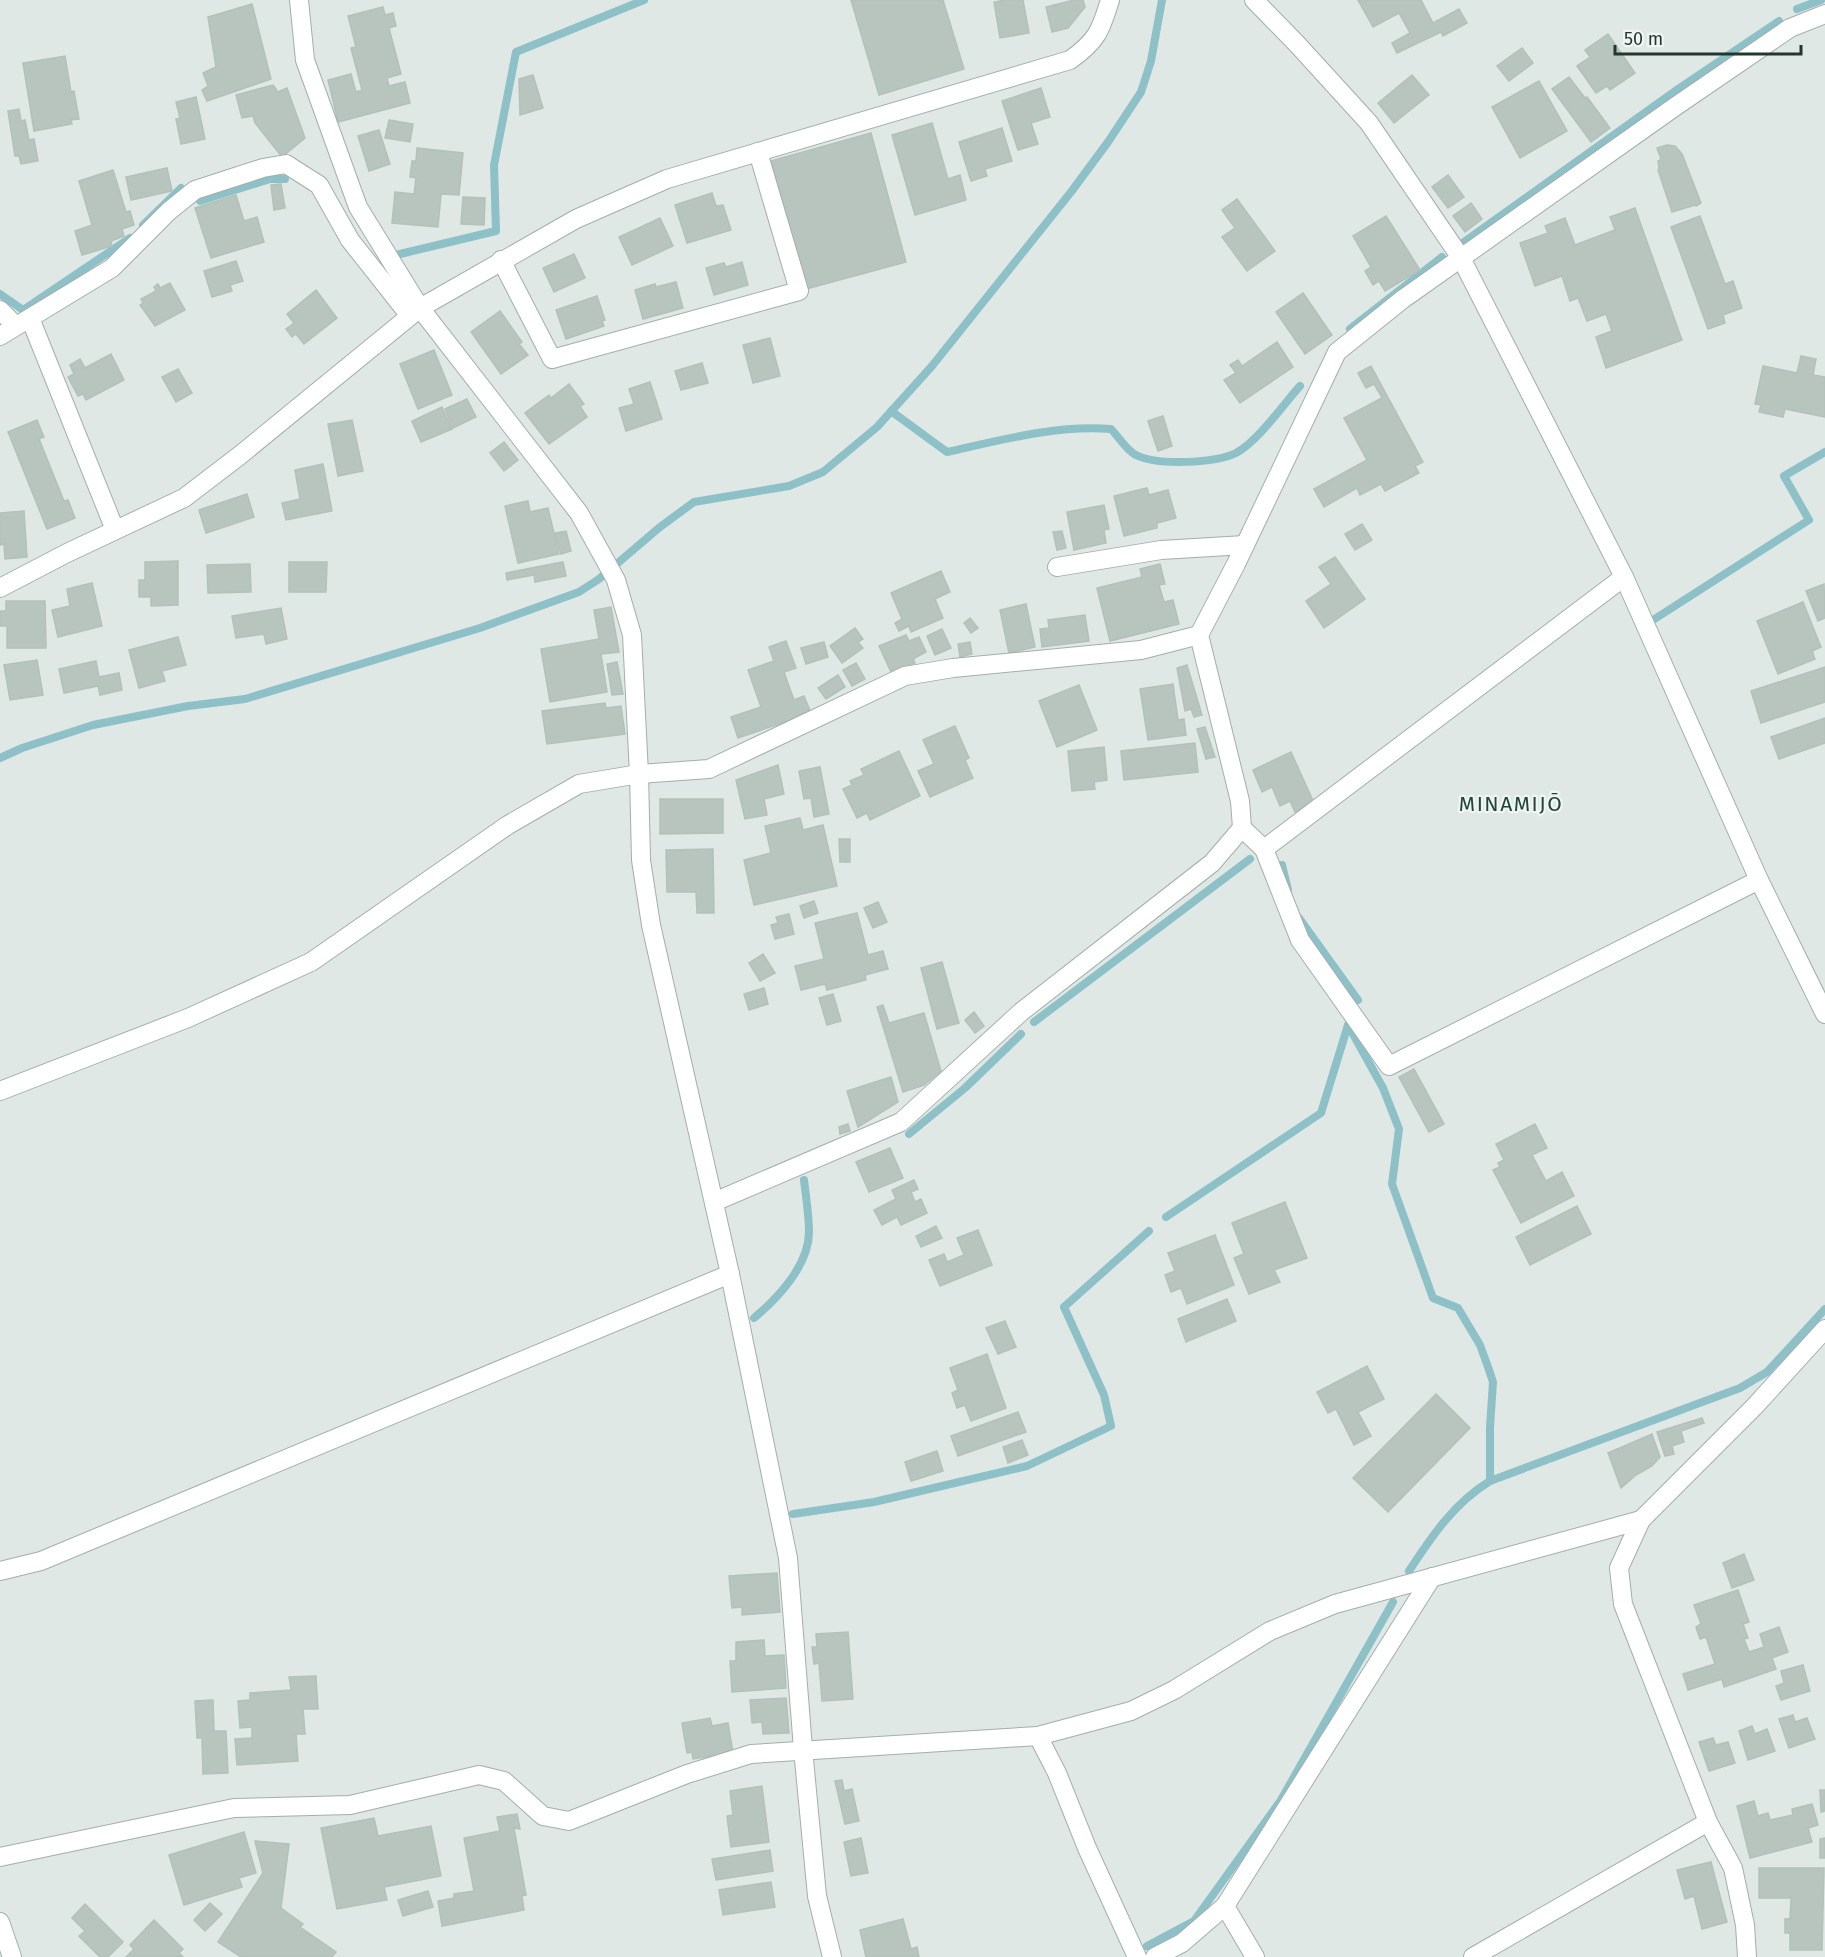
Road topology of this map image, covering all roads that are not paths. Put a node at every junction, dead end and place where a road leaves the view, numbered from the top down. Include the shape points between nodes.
1 (299, 0) edge
2 (1110, 0) edge
3 (1254, 0) edge
4 (1825, 14) edge
5 (758, 152) junction
6 (1461, 258) junction
7 (501, 260) junction
8 (0, 310) edge
9 (415, 312) junction
10 (23, 322) junction
11 (0, 336) edge
12 (115, 530) junction
13 (1245, 545) junction
14 (1057, 567) dead end
15 (1624, 577) junction
16 (0, 588) edge
17 (1199, 635) junction
18 (639, 774) junction
19 (1242, 828) junction
20 (1264, 849) junction
21 (1759, 880) junction
22 (1825, 1014) edge
23 (0, 1091) edge
24 (714, 1202) junction
25 (730, 1274) junction
26 (1825, 1329) edge
27 (1641, 1520) junction
28 (0, 1571) edge
29 (1432, 1577) junction
30 (1038, 1736) junction
31 (803, 1749) junction
32 (1708, 1822) junction
33 (0, 1857) edge
34 (1225, 1906) junction
35 (1, 1924) edge
36 (12, 1957) edge
37 (832, 1957) edge
38 (1137, 1957) edge
39 (1155, 1957) edge
40 (1255, 1957) edge
41 (1473, 1957) edge
42 (1747, 1957) edge

1 - 9 street via 305,60 358,207
2 - 5 street via 1101,28 1087,48 1070,60
3 - 6 street via 1369,123
4 - 6 street via 1790,28
5 - 7 street via 666,179 576,219
5 - 7 street via 799,291 552,359
6 - 13 street via 1337,352
6 - 15 street
7 - 9 street
8 - 10 street
9 - 10 street via 350,240 320,185 286,164 195,190 112,268
9 - 12 street via 184,498
9 - 18 street via 579,513 616,580 632,635
10 - 11 street
10 - 12 street
12 - 16 street
13 - 14 street via 1161,550
13 - 17 street
15 - 20 street
15 - 21 street
17 - 18 street via 1142,650 905,676 709,769
17 - 19 street via 1240,801
18 - 23 street via 579,784 508,825 311,962 188,1018
18 - 24 street via 641,860 651,925
19 - 20 street
19 - 24 street via 1212,863 1021,1012 901,1122
20 - 21 street via 1300,939 1389,1066
21 - 22 street
24 - 25 street
25 - 28 street via 41,1561
25 - 31 street via 788,1558
26 - 27 street via 1755,1406
27 - 29 street
27 - 32 street via 1619,1568 1623,1604
29 - 30 street via 1335,1604 1270,1631 1174,1690 1131,1711
29 - 34 street
30 - 31 street
30 - 38 street
31 - 33 street via 751,1754 687,1774 569,1821 543,1816 504,1780 479,1775 350,1805 234,1808
31 - 37 street via 817,1896
32 - 41 street
32 - 42 street via 1733,1868
34 - 39 street via 1182,1943
34 - 40 street
35 - 36 street

